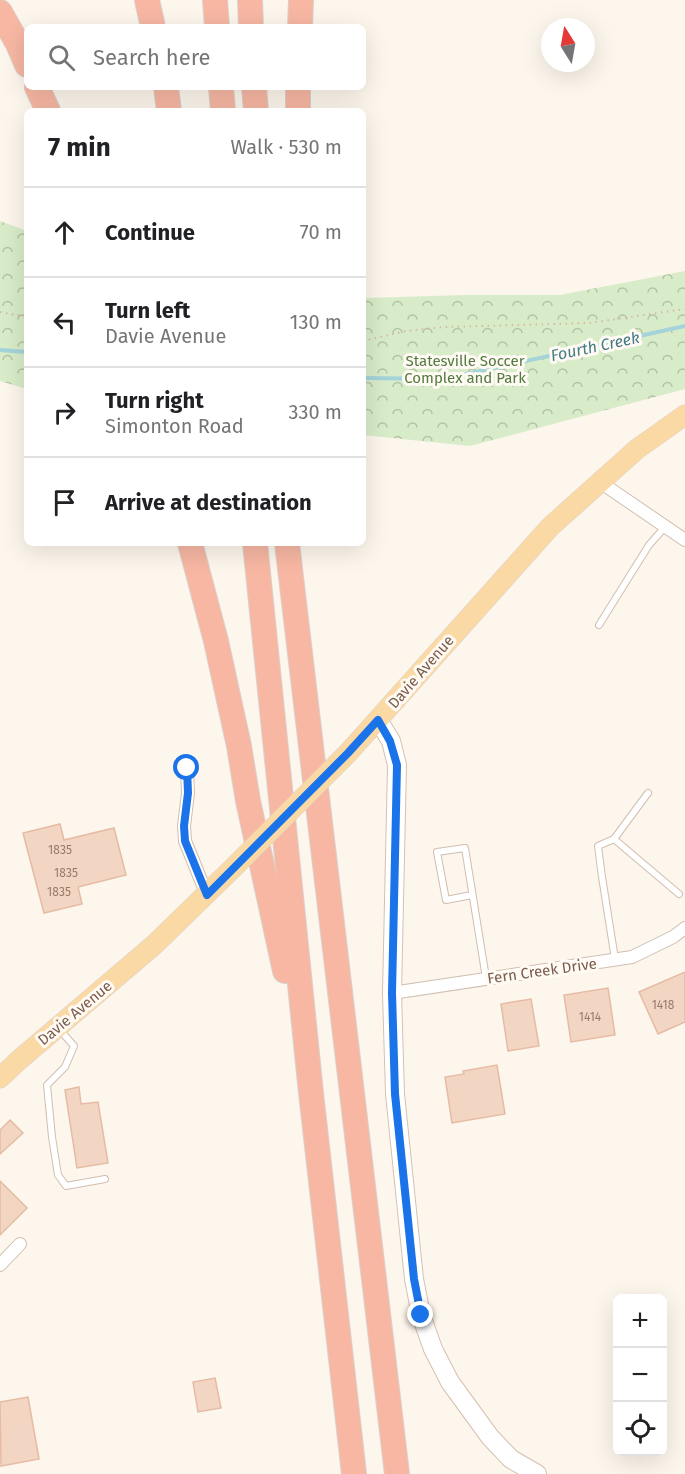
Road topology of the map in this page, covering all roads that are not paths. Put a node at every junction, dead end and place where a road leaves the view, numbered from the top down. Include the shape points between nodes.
1 (147, 0) edge
2 (215, 0) edge
3 (250, 0) edge
4 (296, 0) edge
5 (301, 0) edge
6 (0, 12) edge
7 (152, 24) edge
8 (217, 24) edge
9 (251, 24) edge
10 (298, 24) edge
11 (298, 24) edge
12 (24, 57) edge
13 (38, 90) edge
14 (166, 90) edge
15 (221, 90) edge
16 (254, 90) edge
17 (298, 90) edge
18 (47, 108) edge
19 (169, 108) edge
20 (223, 108) edge
21 (255, 108) edge
22 (298, 108) edge
23 (685, 415) edge
24 (600, 482) junction
25 (666, 527) junction
26 (685, 540) edge
27 (191, 546) edge
28 (239, 546) edge
29 (255, 546) edge
30 (287, 546) edge
31 (296, 546) edge
32 (599, 625) dead end
33 (298, 634) junction
34 (378, 720) junction
35 (187, 768) dead end
36 (279, 785) junction
37 (648, 793) dead end
38 (614, 839) junction
39 (679, 894) dead end
40 (207, 895) junction
41 (472, 895) junction
42 (685, 928) edge
43 (615, 960) junction
44 (486, 979) junction
45 (392, 993) junction
46 (57, 1028) junction
47 (0, 1078) edge
48 (311, 1093) junction
49 (105, 1179) dead end
50 (21, 1244) dead end
51 (0, 1266) edge
52 (354, 1474) edge
53 (397, 1474) edge
54 (537, 1474) edge

1 - 7 highway
2 - 8 highway
3 - 9 highway
4 - 10 highway
5 - 11 highway
6 - 12 highway
13 - 18 highway
14 - 19 highway
15 - 20 highway
16 - 21 highway
17 - 22 highway
23 - 24 main road, Davie Avenue via 637,449
24 - 25 street
24 - 34 main road, Davie Avenue via 550,527
25 - 26 street
25 - 32 lane via 649,545
27 - 48 highway via 216,641
28 - 36 highway
29 - 36 highway
30 - 33 highway
31 - 33 highway
33 - 53 highway
34 - 40 main road, Davie Avenue, bridge
34 - 45 street via 397,765
35 - 40 street via 185,841
36 - 48 highway
37 - 38 lane
38 - 39 lane
38 - 43 lane via 598,846
40 - 46 main road, Davie Avenue
41 - 41 lane via 465,848 437,852 446,900
41 - 44 lane
42 - 43 street, Fern Creek Drive via 632,957
43 - 44 street, Fern Creek Drive
44 - 45 street, Fern Creek Drive
45 - 54 street via 395,1094 421,1315 450,1382 490,1437 511,1459
46 - 47 main road, Davie Avenue
46 - 49 lane via 74,1046 65,1067 47,1085 58,1175 66,1186
48 - 52 highway
50 - 51 street

